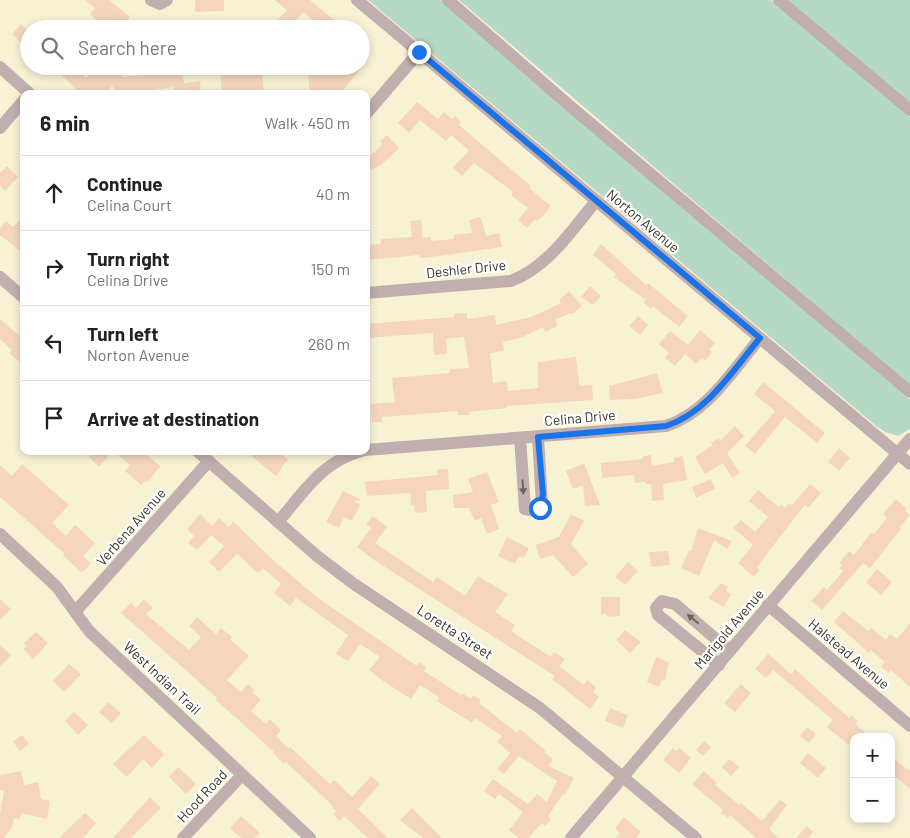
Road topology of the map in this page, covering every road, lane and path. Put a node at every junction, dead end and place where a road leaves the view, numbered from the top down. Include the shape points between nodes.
1 (151, 0) edge
2 (167, 0) edge
3 (357, 0) edge
4 (448, 0) edge
5 (779, 0) edge
6 (419, 52) junction
7 (0, 67) edge
8 (26, 90) edge
9 (20, 105) edge
10 (370, 109) edge
11 (910, 110) edge
12 (0, 128) edge
13 (596, 201) junction
14 (0, 277) edge
15 (370, 293) edge
16 (20, 294) edge
17 (760, 338) junction
18 (910, 392) edge
19 (538, 437) junction
20 (520, 438) junction
21 (910, 438) edge
22 (370, 450) edge
23 (897, 452) junction
24 (202, 455) edge
25 (348, 455) edge
26 (209, 461) junction
27 (910, 464) edge
28 (278, 522) junction
29 (0, 534) edge
30 (768, 605) junction
31 (75, 612) junction
32 (730, 651) junction
33 (719, 665) junction
34 (910, 726) edge
35 (242, 775) junction
36 (623, 776) junction
37 (183, 838) edge
38 (310, 838) edge
39 (571, 838) edge
40 (696, 838) edge

1 - 2 street via 160,4
3 - 6 street, Norton Avenue
4 - 18 street
5 - 11 street
6 - 10 street
6 - 13 street, Norton Avenue
7 - 8 street
9 - 12 street
13 - 15 street, Deshler Drive via 546,261 511,281
13 - 17 street, Norton Avenue
14 - 16 street
17 - 19 street, Celina Drive via 705,402 684,419 666,426
17 - 23 street, Norton Avenue
19 - 20 street, Celina Drive
20 -> 19 street via 525,509 535,511 542,504 543,494
20 - 22 street, Celina Drive
21 - 23 street, Marigold Avenue
23 - 27 street, Norton Avenue
23 - 30 street, Marigold Avenue
24 - 26 street, Loretta Street
25 - 28 street via 328,467
26 - 28 street, Loretta Street
26 - 31 street, Verbena Avenue
28 - 36 street, Loretta Street via 354,584 540,708
29 - 31 street, West Indian Trail via 57,587
30 - 32 street, Marigold Avenue
30 - 34 street, Halstead Avenue
31 - 35 street, West Indian Trail via 89,630
32 - 33 street, Marigold Avenue
32 -> 33 street via 675,604 662,600 656,608 658,615
33 - 36 street, Marigold Avenue
35 - 37 street, Hood Road
35 - 38 street, West Indian Trail
36 - 39 street, Marigold Avenue
36 - 40 street, Loretta Street

